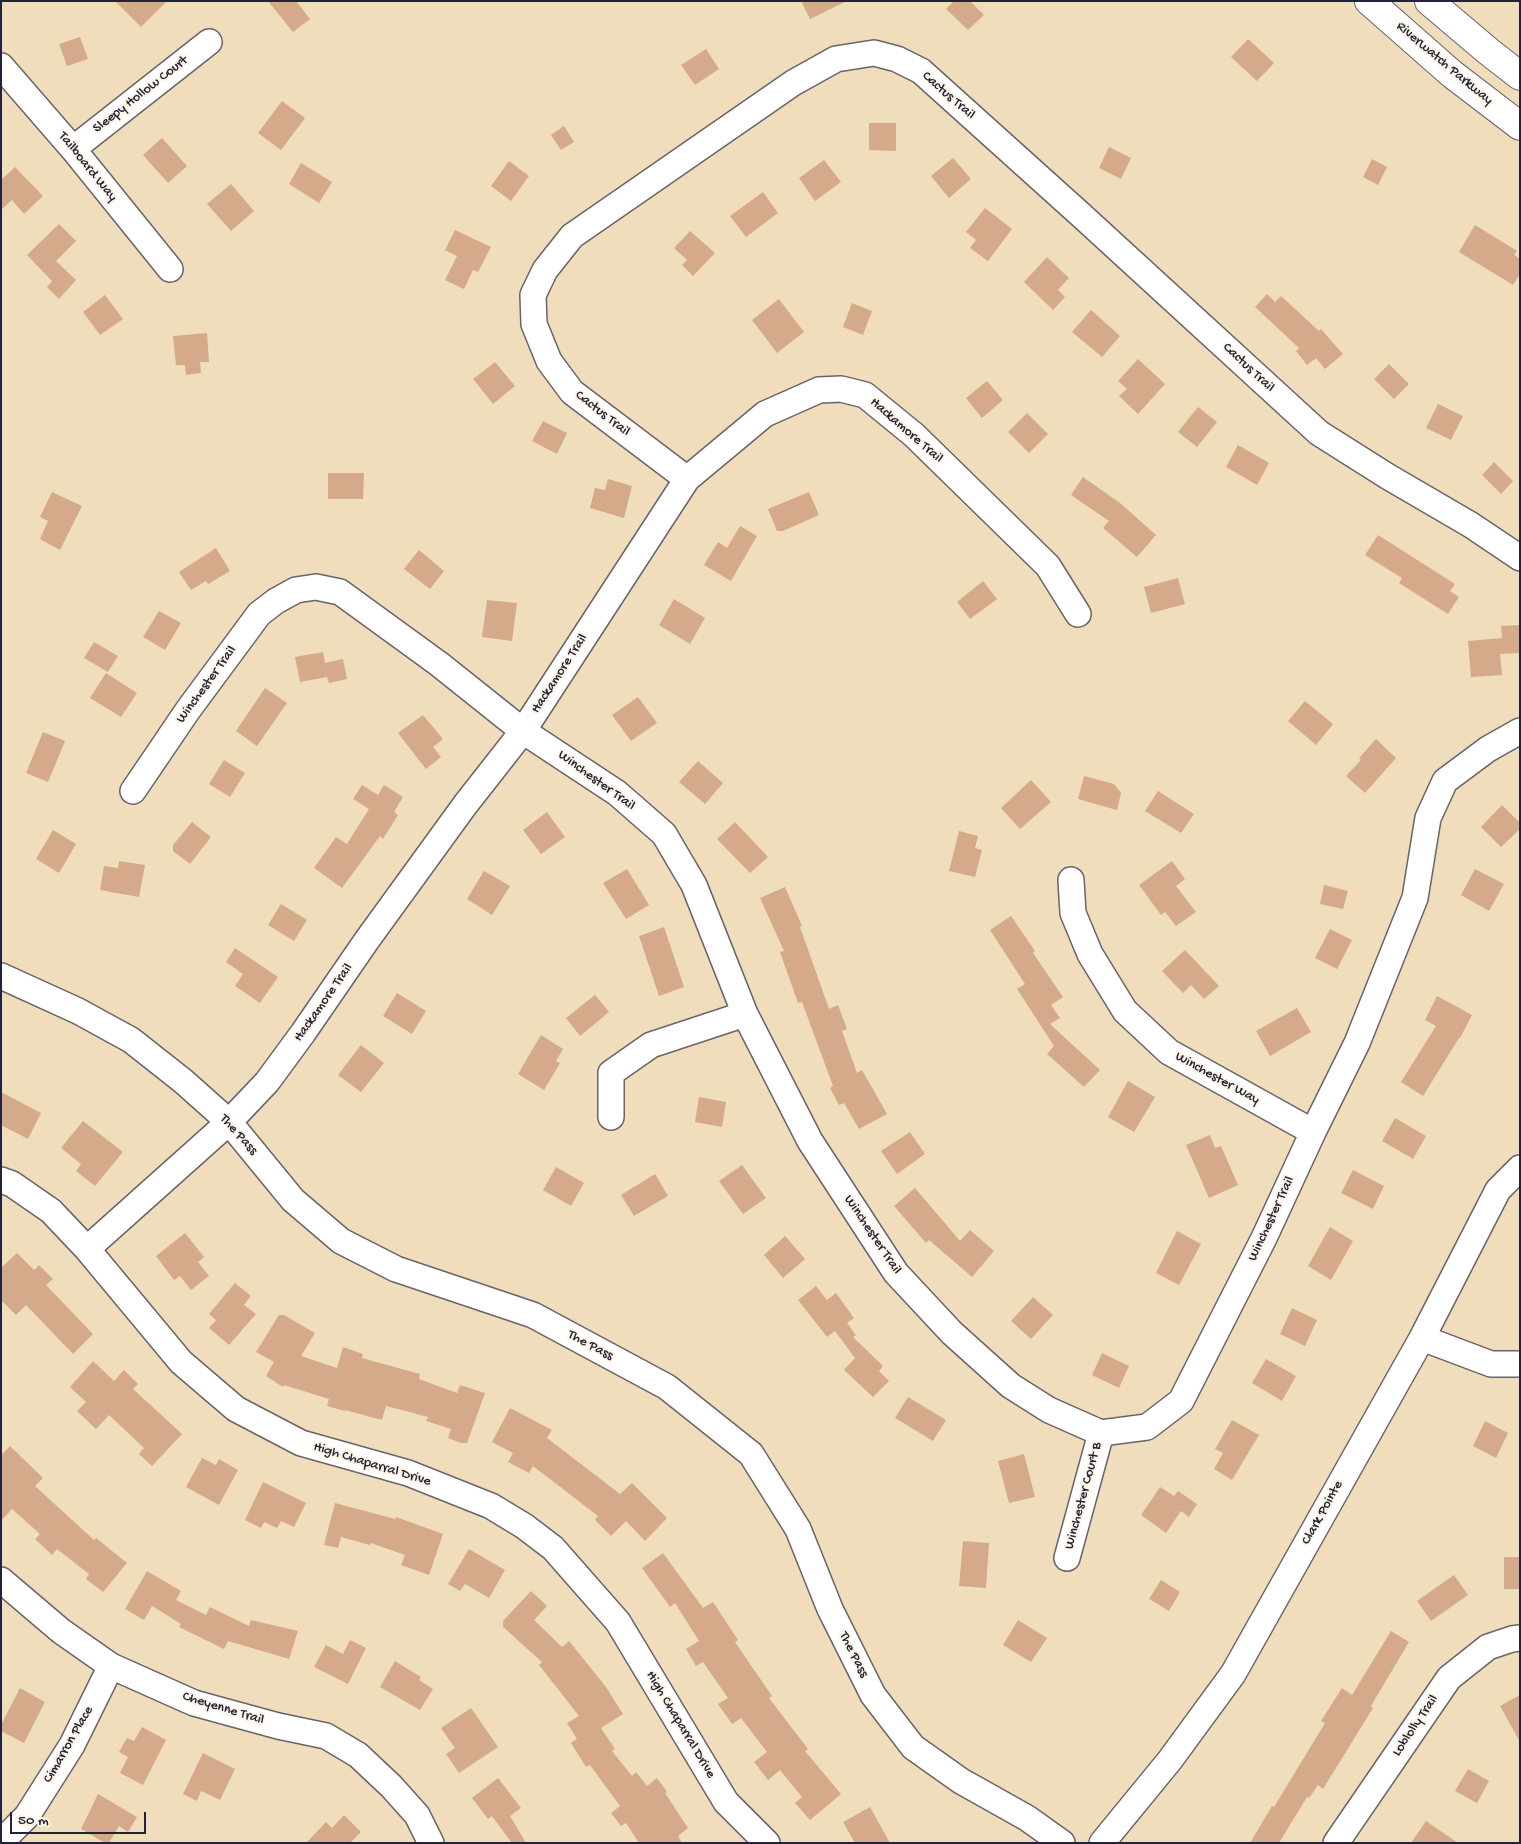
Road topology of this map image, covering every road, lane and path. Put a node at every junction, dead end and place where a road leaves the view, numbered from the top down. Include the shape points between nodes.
1 (1369, 1) edge
2 (1429, 1) edge
3 (209, 42) dead end
4 (1, 66) edge
5 (1520, 76) edge
6 (1520, 126) edge
7 (73, 149) junction
8 (170, 269) dead end
9 (687, 480) junction
10 (1520, 558) edge
11 (1078, 614) dead end
12 (523, 731) junction
13 (1520, 731) edge
14 (133, 790) dead end
15 (1071, 880) dead end
16 (1, 976) edge
17 (745, 1014) junction
18 (611, 1117) dead end
19 (229, 1122) junction
20 (1313, 1132) junction
21 (1520, 1168) edge
22 (1, 1180) edge
23 (87, 1249) junction
24 (1422, 1338) junction
25 (1520, 1364) edge
26 (1101, 1433) junction
27 (1067, 1558) dead end
28 (1, 1580) edge
29 (1520, 1638) edge
30 (111, 1666) junction
31 (1, 1842) edge
32 (431, 1843) edge
33 (768, 1843) edge
34 (1062, 1843) edge
35 (1102, 1843) edge
36 (1336, 1843) edge

1 - 6 main road, Riverwatch Parkway via 1452,74
2 - 5 main road
3 - 7 street, Sleepy Hollow Court
4 - 7 street, Tailboard Way
7 - 8 street, Tailboard Way
9 - 10 street, Cactus Trail via 572,392 549,361 534,324 533,295 545,270 572,236 793,82 836,59 874,53 897,59 921,71 1319,433
9 - 11 street, Hackamore Trail via 765,414 819,390 841,389 865,396 914,435 1048,566
9 - 12 street, Hackamore Trail
12 - 14 street, Winchester Trail via 340,592 316,588 296,590 259,614
12 - 17 street, Winchester Trail via 617,793 664,834 694,884
12 - 19 street, Hackamore Trail via 459,812 267,1082
13 - 20 street, Winchester Trail via 1488,749 1445,781 1428,818 1416,898 1357,1043
15 - 20 street, Winchester Way via 1073,913 1090,954 1125,1011 1169,1052
16 - 19 street, The Pass via 78,1011 131,1040
17 - 18 street via 651,1046 611,1073
17 - 26 street, Winchester Trail via 810,1142 896,1273 952,1333 1011,1386 1049,1410
19 - 23 street, Hackamore Trail
19 - 34 street, The Pass via 293,1200 342,1241 396,1269 533,1315 667,1387 751,1454 798,1529 830,1609 873,1695 913,1747 961,1781 1027,1818
20 - 26 street, Winchester Trail via 1264,1238 1181,1401 1147,1427
21 - 24 street, Clark Pointe via 1498,1190
22 - 23 street, High Chaparral Drive via 51,1211
23 - 33 street, High Chaparral Drive via 181,1362 236,1410 301,1443 408,1473 491,1506 553,1548 618,1622 726,1802
24 - 25 street via 1491,1364
24 - 35 street, Clark Pointe via 1233,1674 1170,1760
26 - 27 street, Winchester Court B
28 - 30 street, Cheyenne Trail via 61,1631
29 - 36 street, Loblolly Trail via 1488,1648 1449,1678
30 - 31 street, Cimarron Place via 72,1745 26,1816
30 - 32 street, Cheyenne Trail via 194,1703 326,1736 358,1755 391,1786 417,1815

